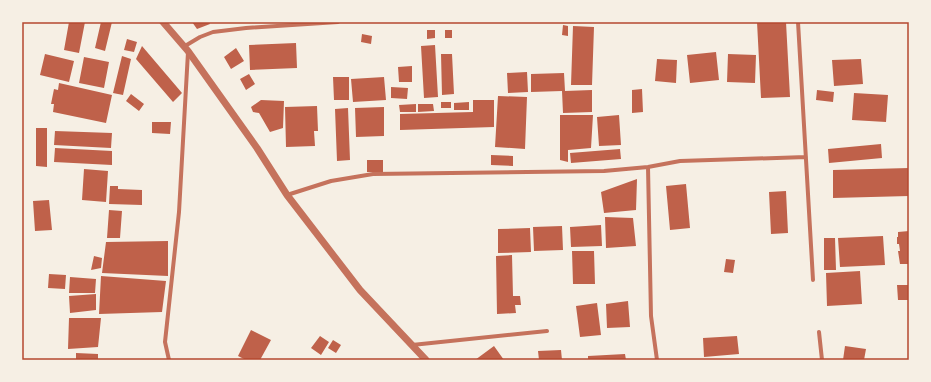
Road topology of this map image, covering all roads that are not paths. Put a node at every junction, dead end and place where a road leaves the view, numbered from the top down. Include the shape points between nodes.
1 (163, 22) edge
2 (338, 22) edge
3 (798, 22) edge
4 (186, 49) junction
5 (806, 157) junction
6 (648, 167) junction
7 (287, 195) junction
8 (813, 280) dead end
9 (547, 331) dead end
10 (819, 332) dead end
11 (411, 345) junction
12 (170, 360) edge
13 (426, 360) edge
14 (658, 360) edge
15 (822, 360) edge

1 - 4 street
2 - 4 street via 214,32 200,37
3 - 5 street
4 - 7 street via 257,148
4 - 12 street via 179,212 164,342
5 - 6 street via 680,161
5 - 8 street
6 - 7 street via 604,171 373,174 331,181
6 - 14 street via 651,316
7 - 11 street via 360,290
9 - 11 street
10 - 15 street
11 - 13 street

